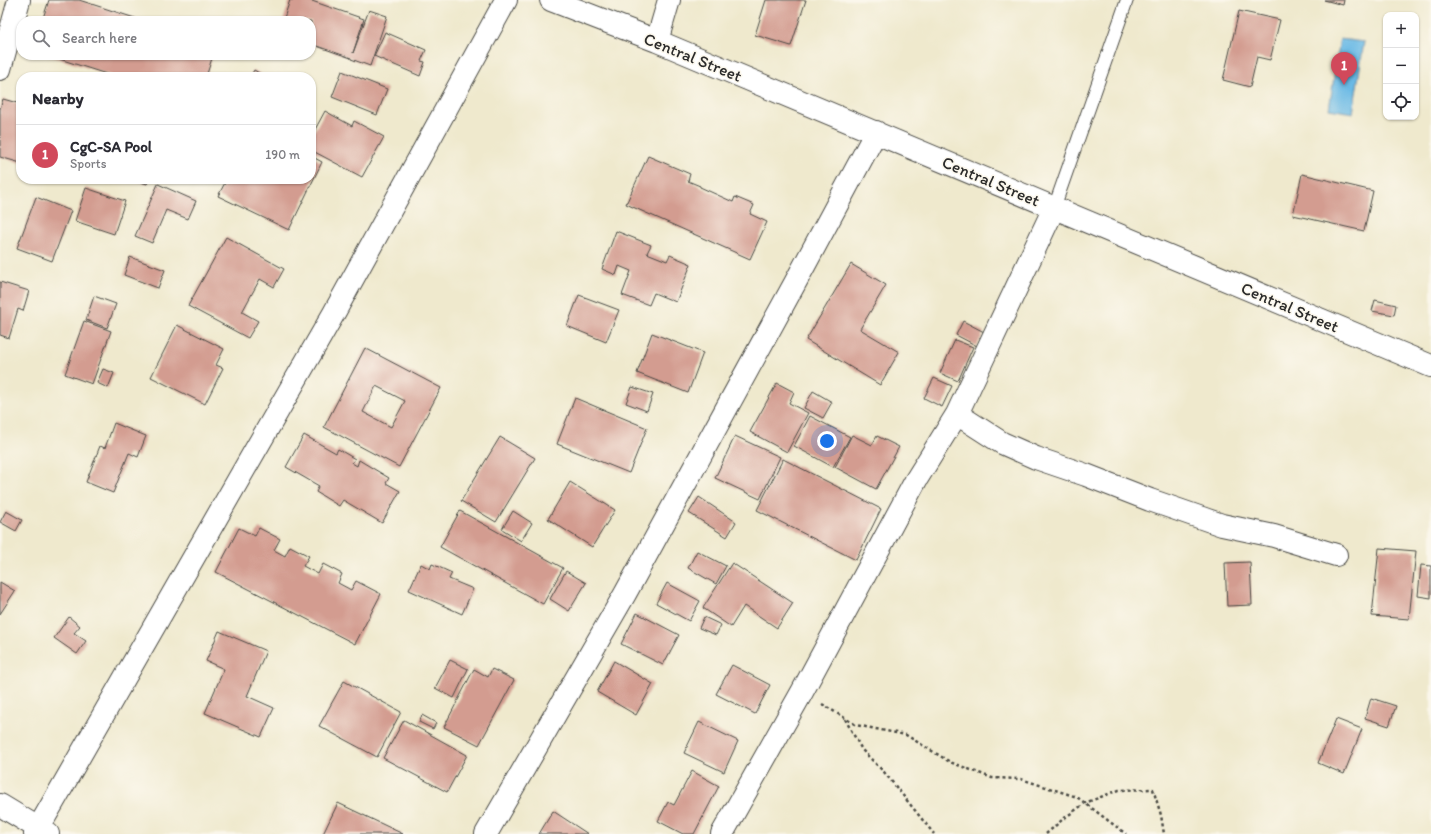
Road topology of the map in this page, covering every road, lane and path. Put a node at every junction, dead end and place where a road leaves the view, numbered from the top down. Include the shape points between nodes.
1 (19, 0) edge
2 (506, 0) edge
3 (551, 0) edge
4 (669, 0) edge
5 (1127, 0) edge
6 (657, 42) junction
7 (0, 69) edge
8 (876, 132) junction
9 (1054, 208) junction
10 (1431, 366) edge
11 (957, 414) junction
12 (1336, 555) dead end
13 (802, 692) junction
14 (845, 718) junction
15 (1085, 803) junction
16 (0, 805) edge
17 (40, 832) edge
18 (486, 834) edge
19 (722, 834) edge
20 (934, 834) edge
21 (1046, 834) edge
22 (1126, 834) edge
23 (1164, 834) edge

1 - 7 street
2 - 17 street via 334,313
3 - 6 street, Central Street
4 - 6 street
5 - 9 lane
6 - 8 street, Central Street
8 - 9 street, Central Street
8 - 18 street via 625,594
9 - 10 street, Central Street
9 - 11 street
11 - 12 street via 1002,443 1036,458 1222,525 1274,536
11 - 13 street via 916,480
13 - 14 path
13 - 19 street
14 - 15 path via 856,725 906,735 950,762 992,778 1021,779 1078,797
14 - 20 path via 862,750 884,772
15 - 21 path
15 - 22 path
15 - 23 path via 1120,790 1153,789
16 - 17 street

